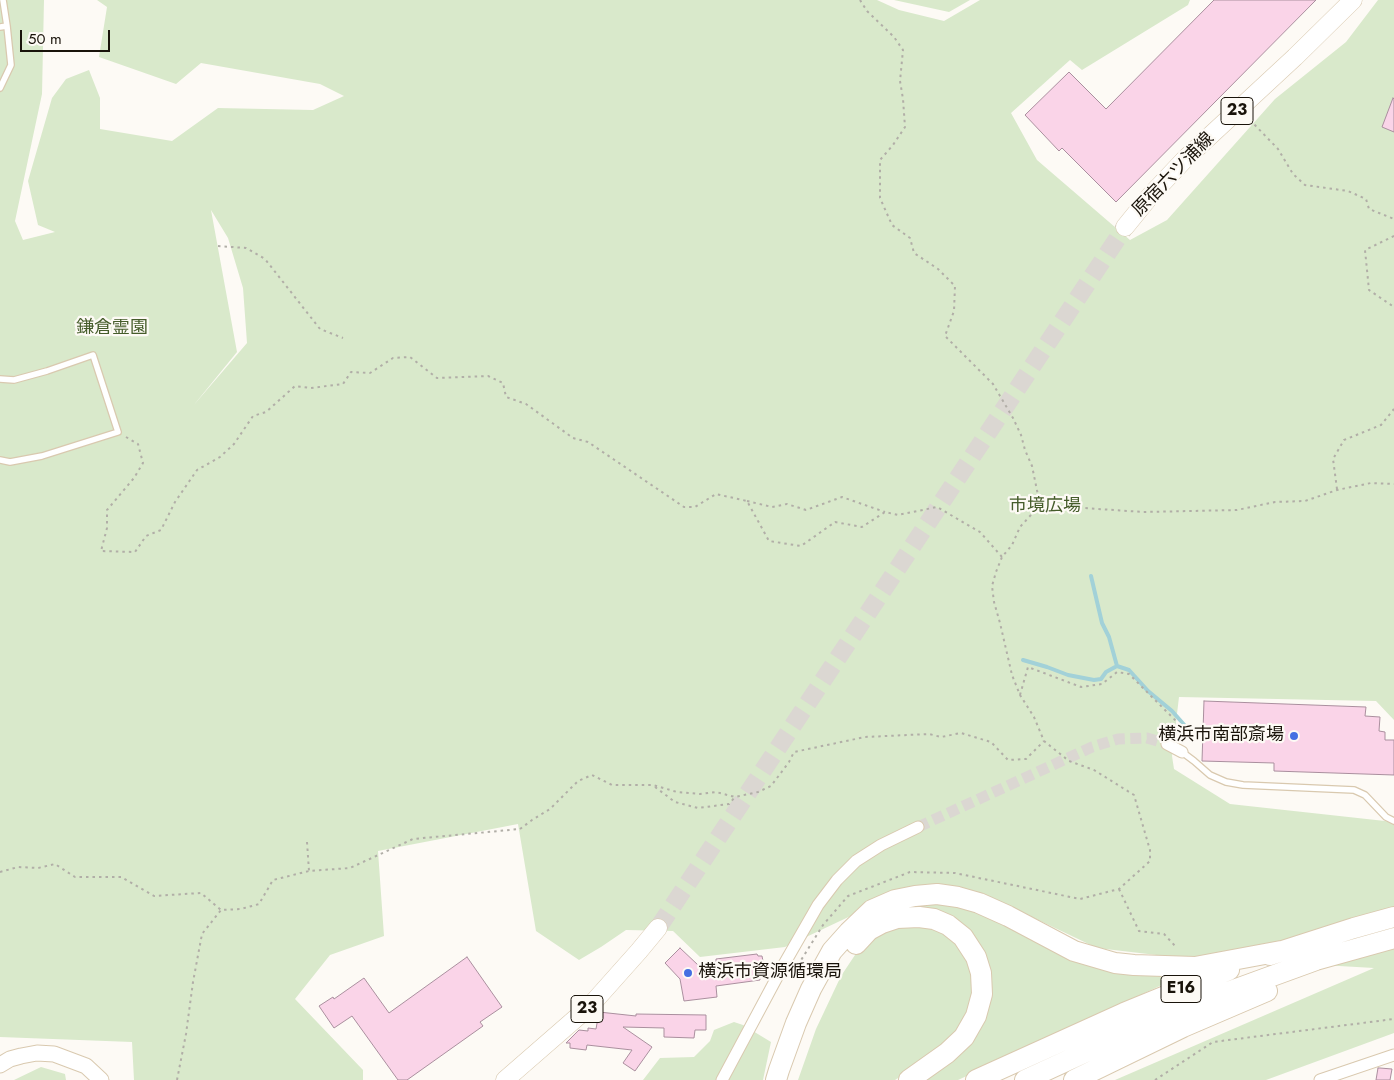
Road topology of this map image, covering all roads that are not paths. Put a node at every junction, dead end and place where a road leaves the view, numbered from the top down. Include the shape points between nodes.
1 (3, 0) edge
2 (1353, 0) edge
3 (3, 27) edge
4 (0, 88) edge
5 (1125, 227) tunnel mouth
6 (0, 378) edge
7 (0, 460) edge
8 (1175, 748) tunnel mouth
9 (1394, 821) edge
10 (918, 827) tunnel mouth
11 (1394, 917) edge
12 (658, 928) tunnel mouth
13 (1394, 938) edge
14 (1394, 948) edge
15 (1281, 951) junction
16 (1394, 1055) edge
17 (0, 1065) edge
18 (510, 1078) edge
19 (1333, 1078) edge
20 (101, 1080) edge
21 (722, 1080) edge
22 (776, 1080) edge
23 (789, 1080) edge
24 (909, 1080) edge
25 (976, 1080) edge
26 (1025, 1080) edge
27 (1074, 1080) edge
28 (1320, 1080) edge

1 - 3 lane
2 - 5 main road, 原宿六ツ浦線 / 23 via 1185,159
3 - 4 lane via 11,65
6 - 7 lane via 14,380 93,355 118,432 42,456 10,462
8 - 9 lane via 1210,775 1226,782 1354,790 1365,795
10 - 21 street via 856,861 837,880 818,905
11 - 15 highway, E16
12 - 18 main road, 23 via 590,1006
13 - 26 highway, E16 via 1316,960 1220,995 1151,1022
14 - 27 highway via 1292,980 1183,1027
15 - 22 highway via 1195,967 1115,963 1074,951 980,903 937,894 895,900 872,910 832,952 796,1023
15 - 25 highway, E16 via 1197,982
16 - 19 street
17 - 20 main road via 21,1056 54,1054 86,1066
19 - 28 street
23 - 24 highway via 805,1032 824,991 856,943 882,923 897,918 919,917 934,919 963,937 976,957 982,994 976,1016 964,1037

